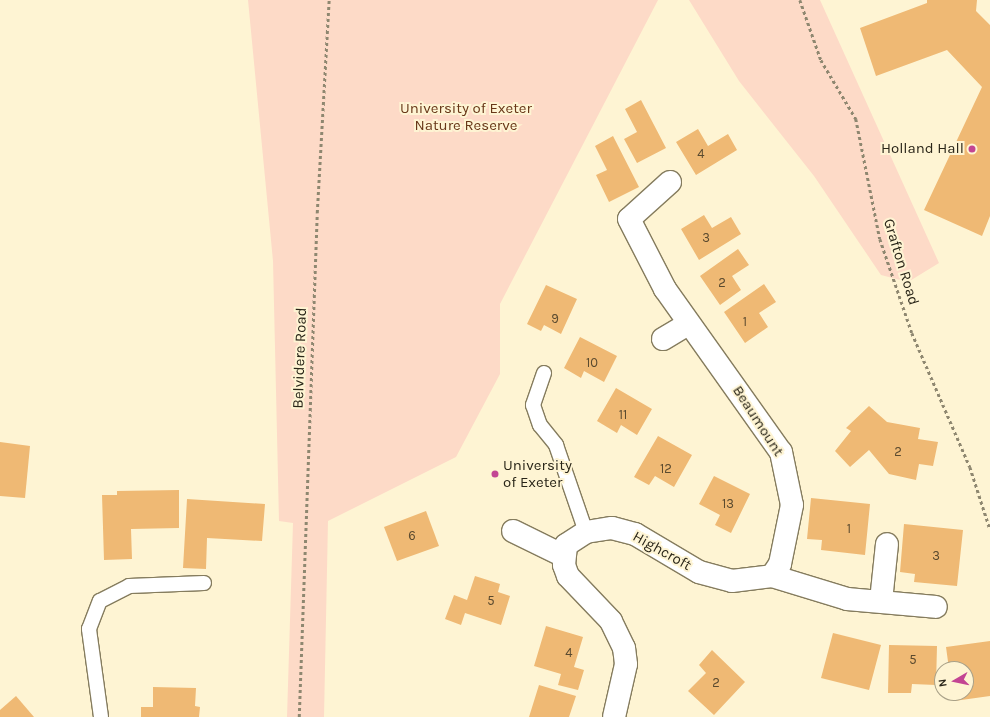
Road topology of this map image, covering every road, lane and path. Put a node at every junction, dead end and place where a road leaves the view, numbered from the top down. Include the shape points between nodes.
1 (329, 0) edge
2 (800, 0) edge
3 (670, 182) dead end
4 (688, 324) junction
5 (663, 339) dead end
6 (544, 373) dead end
7 (990, 529) edge
8 (513, 531) dead end
9 (586, 532) junction
10 (887, 544) dead end
11 (564, 556) junction
12 (772, 576) junction
13 (204, 583) dead end
14 (881, 601) junction
15 (936, 607) dead end
16 (100, 717) edge
17 (300, 717) edge
18 (614, 717) edge

1 - 17 path, Belvidere Road via 316,213
2 - 7 path, Grafton Road via 821,60 856,119 880,238 912,333 970,466
3 - 4 street, Beaumount via 629,218 665,289
4 - 5 street
4 - 12 street, Beaumount via 781,452 792,505 782,557
6 - 9 lane via 533,405 540,425 556,445
8 - 11 street
9 - 11 street, Highcroft via 566,545
9 - 12 street, Highcroft via 612,528 635,534 699,572 732,581
10 - 14 street
11 - 18 street via 568,576 611,621 624,648 626,664
12 - 14 street via 847,599
13 - 16 lane via 129,586 100,601 89,629
14 - 15 street

